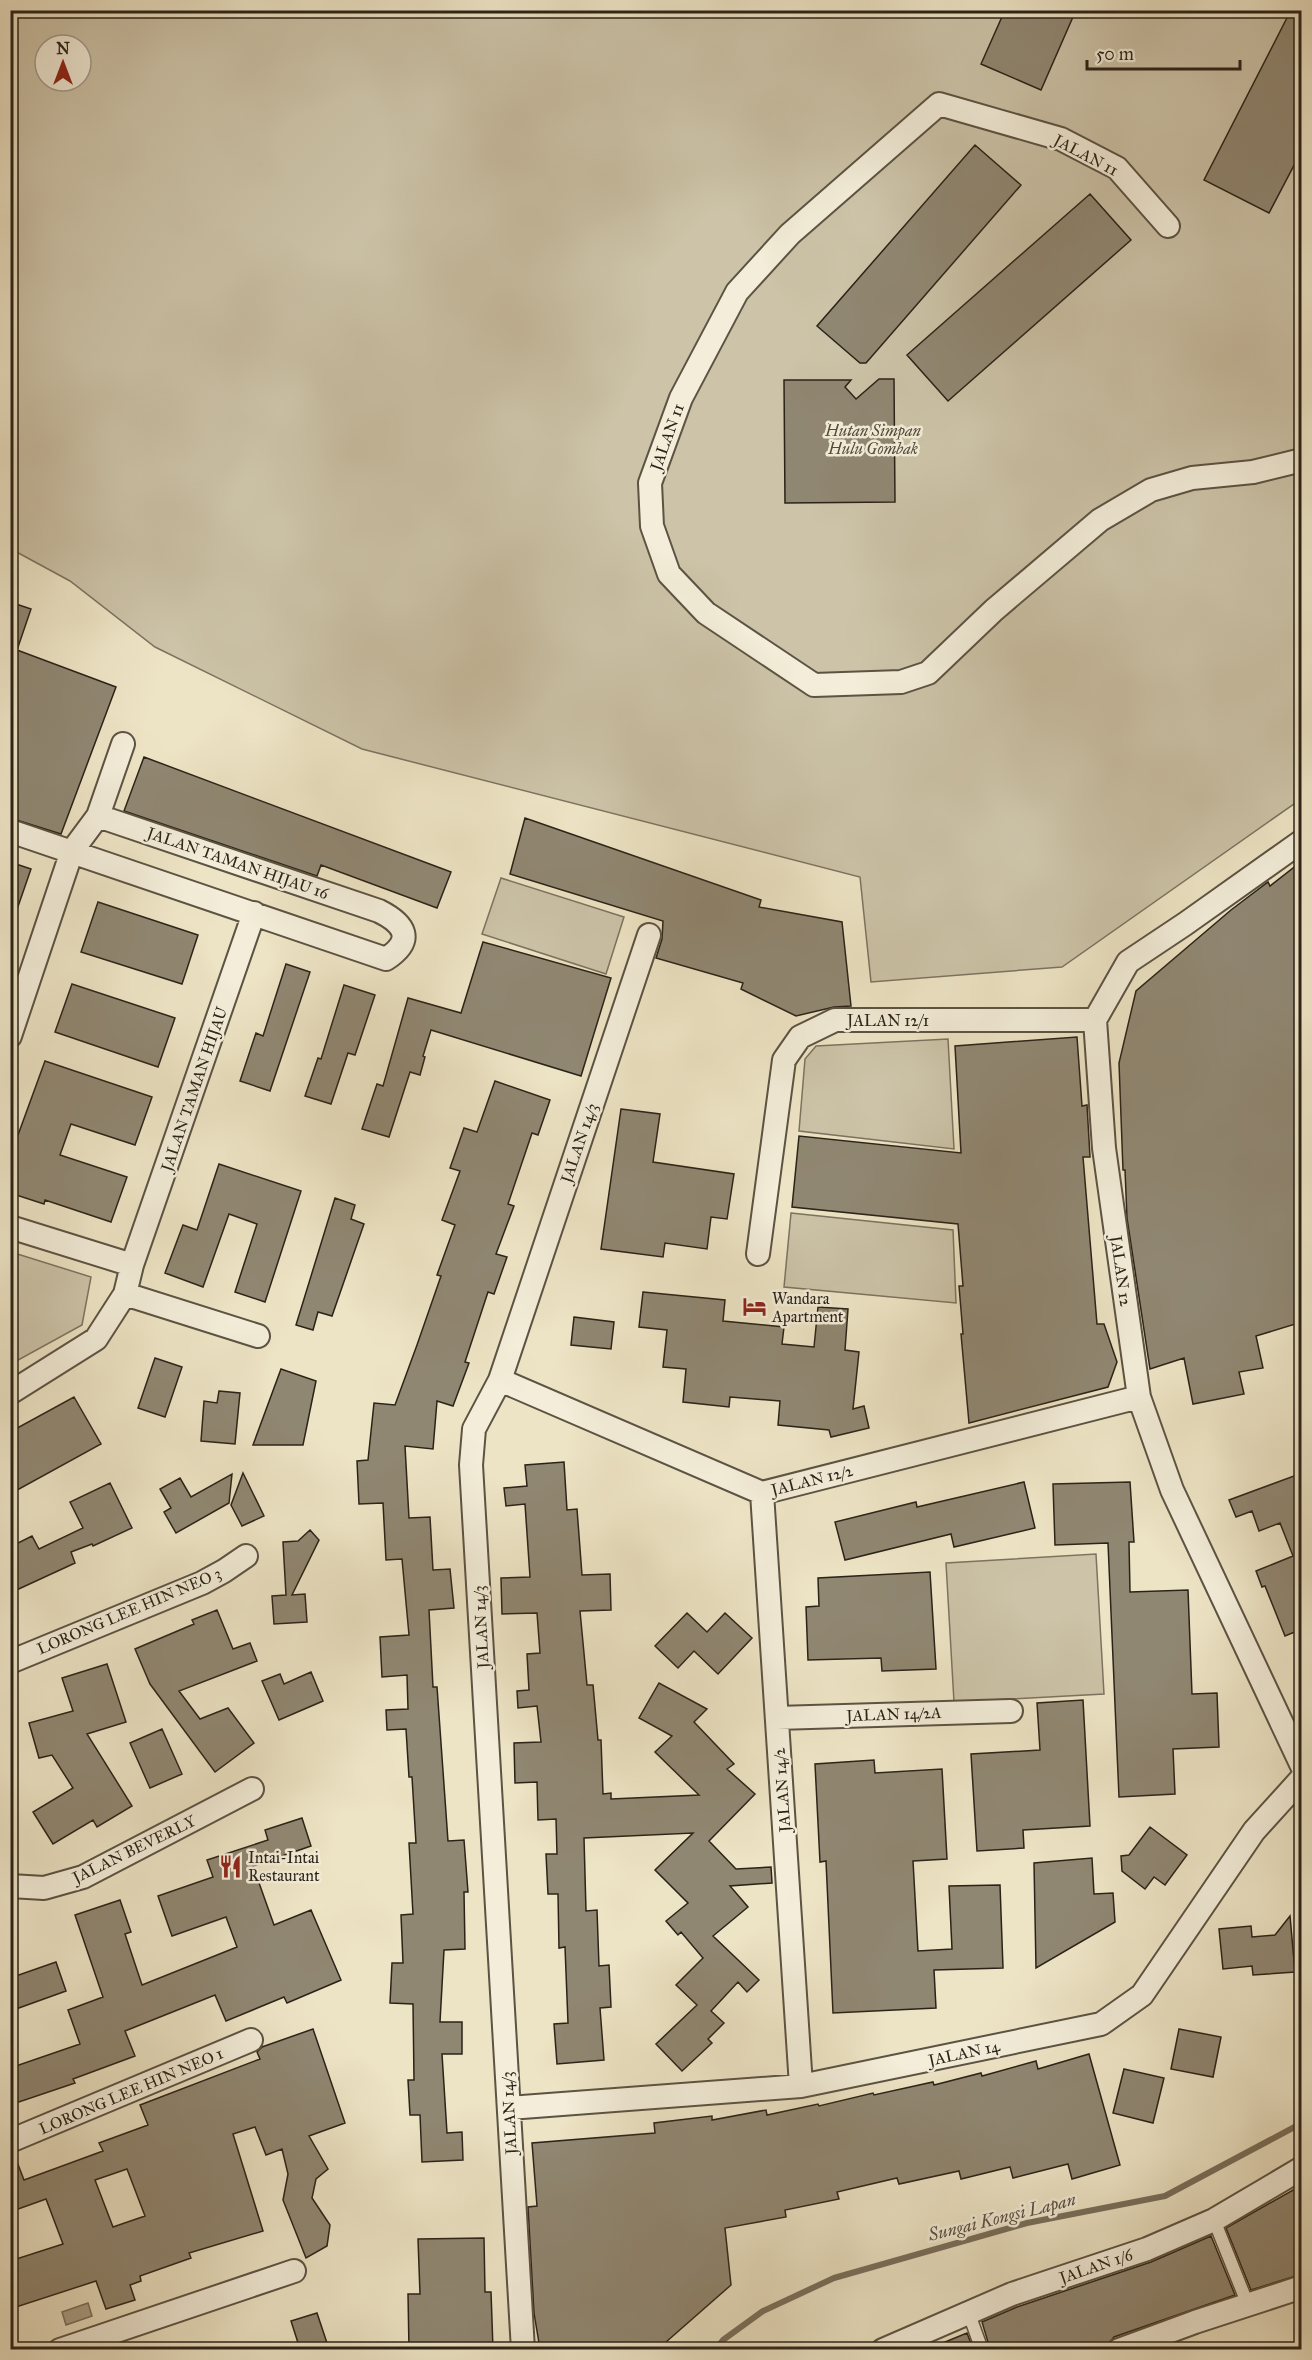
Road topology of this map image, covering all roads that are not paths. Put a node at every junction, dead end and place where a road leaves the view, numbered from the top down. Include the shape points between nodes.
1 (1168, 226) dead end
2 (1302, 460) edge
3 (123, 744) dead end
4 (98, 816) junction
5 (10, 831) edge
6 (1302, 841) edge
7 (72, 851) junction
8 (254, 913) junction
9 (649, 935) dead end
10 (1095, 1020) junction
11 (10, 1036) edge
12 (10, 1227) edge
13 (758, 1254) dead end
14 (132, 1265) junction
15 (126, 1294) junction
16 (258, 1336) dead end
17 (500, 1380) junction
18 (10, 1393) edge
19 (1139, 1397) junction
20 (762, 1493) junction
21 (246, 1556) dead end
22 (10, 1662) edge
23 (1011, 1711) dead end
24 (777, 1718) junction
25 (1302, 1766) edge
26 (1302, 1778) edge
27 (252, 1789) dead end
28 (10, 1886) edge
29 (251, 2040) dead end
30 (801, 2086) junction
31 (509, 2108) junction
32 (10, 2141) edge
33 (1302, 2168) edge
34 (1214, 2220) junction
35 (294, 2271) dead end
36 (1302, 2287) edge
37 (1248, 2305) junction
38 (969, 2314) junction
39 (60, 2349) edge
40 (523, 2349) edge
41 (883, 2349) edge
42 (982, 2349) edge
43 (1119, 2349) edge

1 - 2 street, JALAN 11 via 1118,168 1061,139 939,104 790,234 737,292 681,398 650,483 652,526 669,574 706,613 814,685 901,682 928,673 994,610 1100,520 1151,490 1192,478 1253,472
3 - 4 street
4 - 7 street
4 - 8 street, JALAN TAMAN HIJAU 16 via 379,911 401,927 404,939 398,951 386,959
5 - 7 street
6 - 10 street via 1128,962
7 - 8 street
7 - 11 street
8 - 14 street, JALAN TAMAN HIJAU
9 - 17 street, JALAN 14/3
10 - 13 street, JALAN 12/1 via 835,1020 800,1037 784,1060
10 - 19 street, JALAN 12 via 1104,1148
12 - 14 street
14 - 15 street, JALAN TAMAN HIJAU
15 - 16 street
15 - 18 street, JALAN TAMAN HIJAU via 96,1339
17 - 20 street, JALAN 12/2
17 - 31 street, JALAN 14/3 via 474,1428 471,1465
19 - 20 street, JALAN 12/2
19 - 25 street, JALAN 12 via 1172,1490
20 - 24 street, JALAN 14/2
21 - 22 street, LORONG LEE HIN NEO 3 via 202,1582
23 - 24 street, JALAN 14/2A
24 - 30 street, JALAN 14/2
26 - 30 street, JALAN 14 via 1254,1832 1142,1995 1101,2024
27 - 28 street, JALAN BEVERLY via 83,1877 44,1887
29 - 32 street, LORONG LEE HIN NEO 1
30 - 31 street, JALAN 14
31 - 40 street, JALAN 14/3
33 - 34 street, JALAN 1/6
34 - 37 lane
34 - 38 street, JALAN 1/6
35 - 39 street
36 - 37 street
37 - 43 street
38 - 41 street, JALAN 1/6
38 - 42 lane

